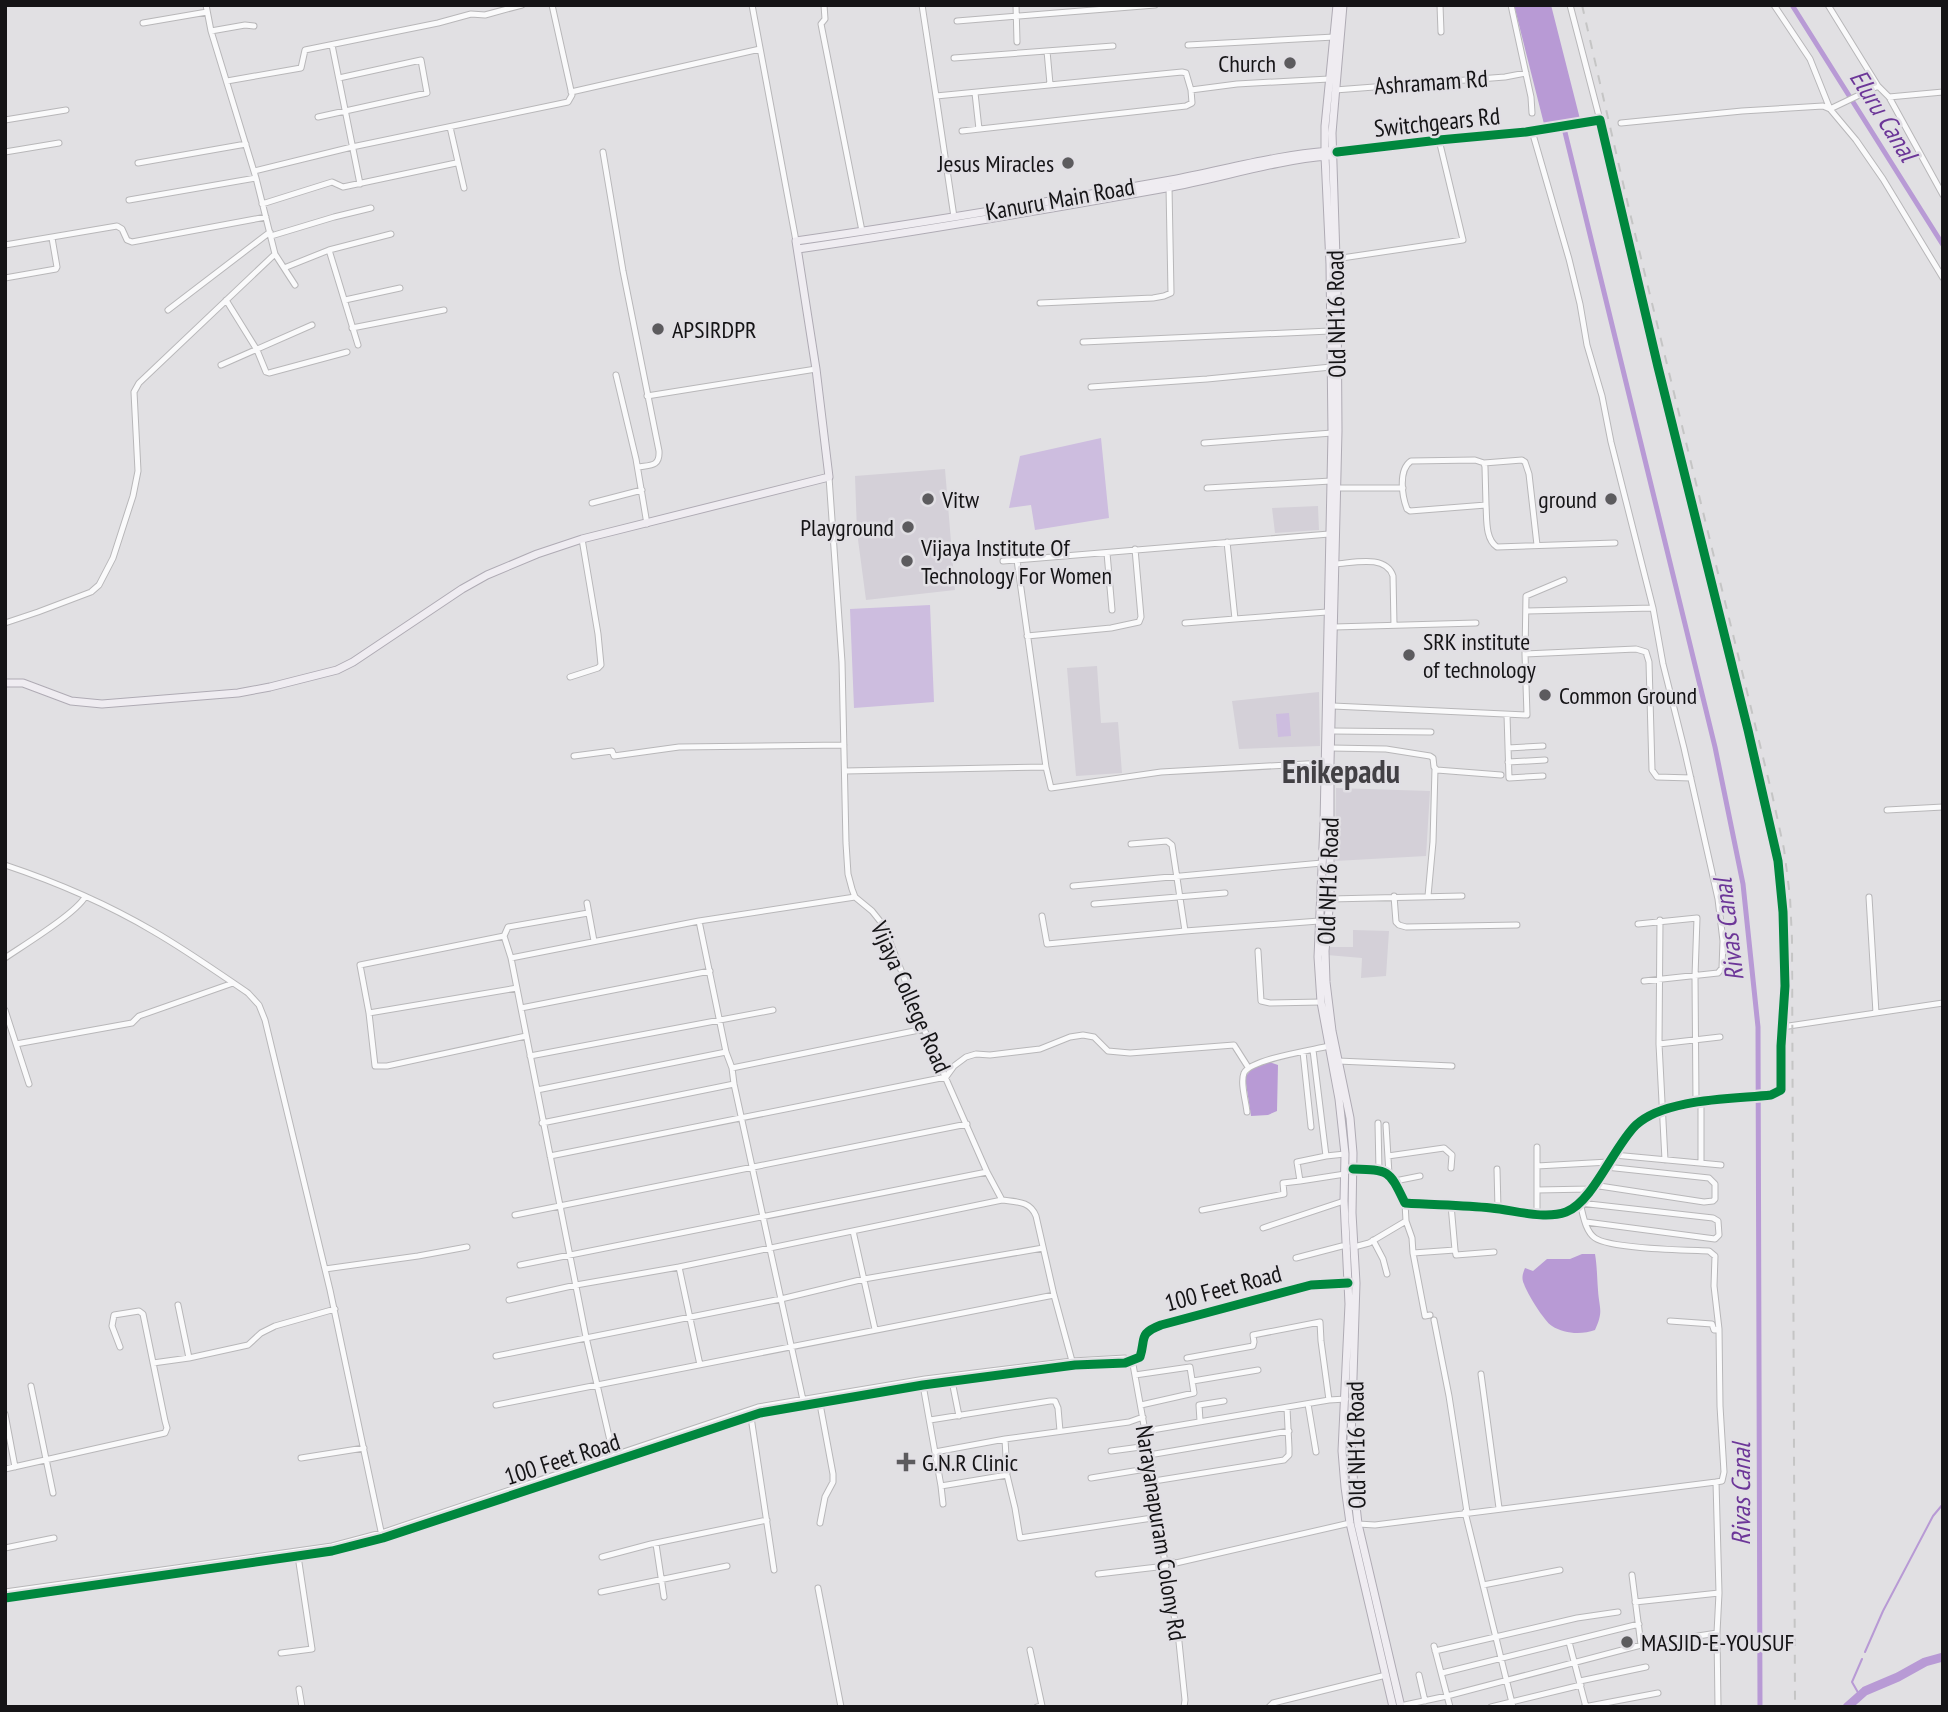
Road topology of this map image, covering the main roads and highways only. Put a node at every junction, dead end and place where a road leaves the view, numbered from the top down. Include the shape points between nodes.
1 (1337, 5) edge
2 (1343, 5) edge
3 (1330, 153) junction
4 (1032, 207) junction
5 (901, 229) junction
6 (797, 245) junction
7 (1333, 486) junction
8 (5, 683) edge
9 (1351, 1246) junction
10 (1352, 1283) junction
11 (1354, 1524) junction
12 (1401, 1706) edge
13 (1393, 1707) edge

1 - 3 main road, Old NH16 Road via 1329,79
2 - 3 main road, Old NH16 Road
3 - 4 main road, Kanuru Main Road via 1169,187
3 - 4 main road, Kanuru Main Road via 1285,157
3 - 7 main road, Old NH16 Road
3 - 7 main road, Old NH16 Road via 1335,259
4 - 5 main road, Kanuru Main Road
4 - 5 main road, Kanuru Main Road
5 - 6 main road, Kanuru Main Road
5 - 6 main road, Kanuru Main Road via 862,231
6 - 8 main road via 829,477 537,554 462,589 337,670 270,687 102,704 71,701 23,683
7 - 9 main road, Old NH16 Road via 1330,899 1325,951 1326,982 1350,1118
7 - 9 main road, Old NH16 Road via 1318,957 1321,1002 1339,1099
9 - 10 main road, Old NH16 Road
10 - 11 main road, Old NH16 Road via 1356,1338 1351,1440
10 - 11 main road, Old NH16 Road via 1342,1451
11 - 12 main road, Old NH16 Road
11 - 13 main road, Old NH16 Road

